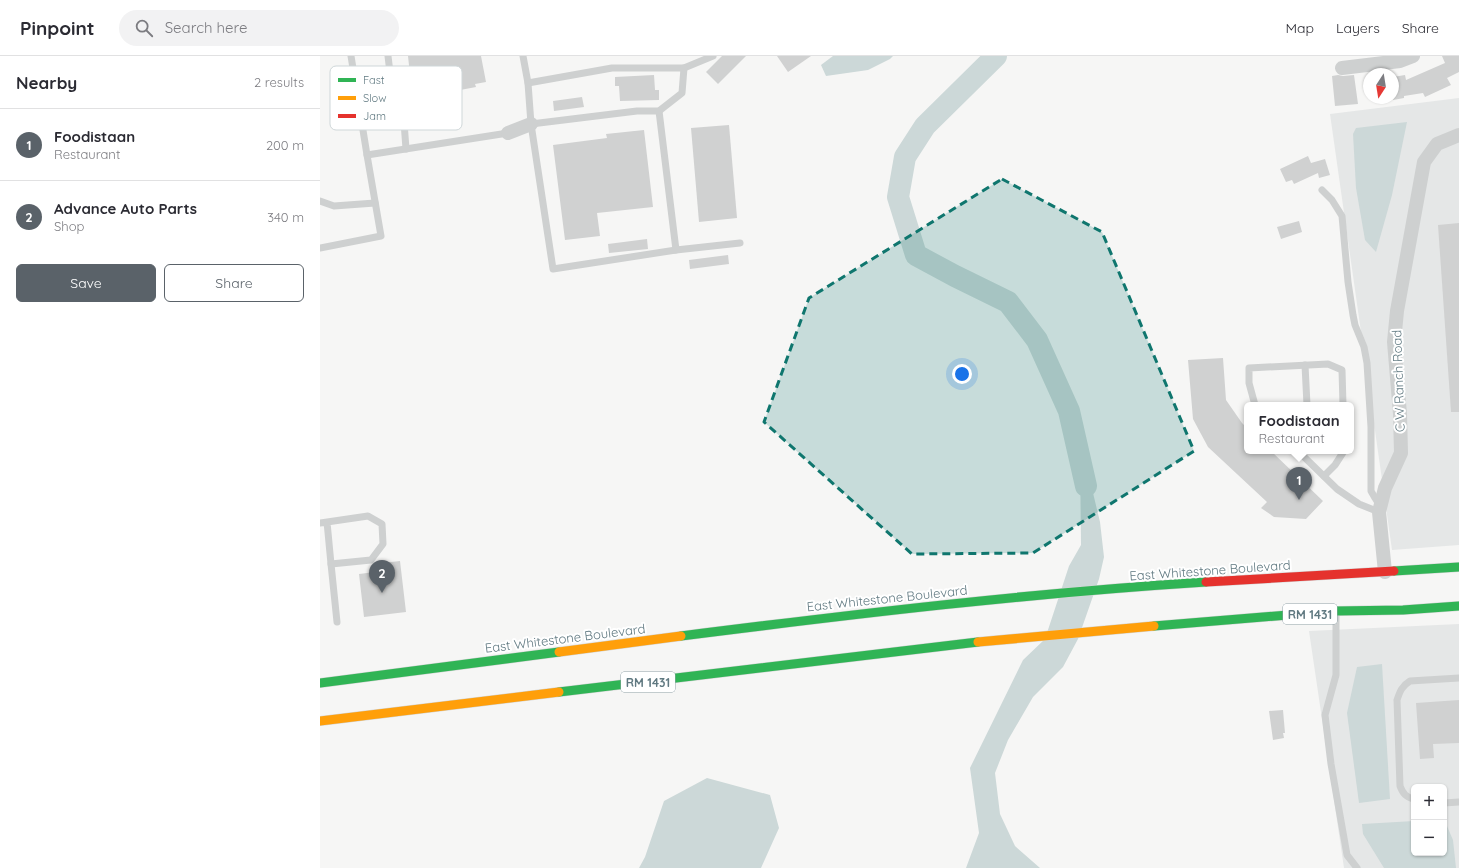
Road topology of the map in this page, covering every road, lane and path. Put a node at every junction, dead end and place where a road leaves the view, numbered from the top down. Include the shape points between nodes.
1 (351, 56) edge
2 (388, 56) edge
3 (523, 56) edge
4 (713, 56) edge
5 (1413, 56) edge
6 (353, 66) edge
7 (389, 66) edge
8 (684, 68) junction
9 (1342, 68) dead end
10 (528, 83) junction
11 (660, 111) junction
12 (531, 124) junction
13 (363, 130) edge
14 (405, 130) edge
15 (508, 133) joint
16 (1459, 135) edge
17 (406, 149) junction
18 (367, 155) junction
19 (1322, 190) dead end
20 (320, 201) edge
21 (375, 203) junction
22 (740, 243) dead end
23 (320, 248) edge
24 (676, 250) junction
25 (1304, 365) junction
26 (1254, 402) edge
27 (1307, 402) edge
28 (1343, 402) edge
29 (1304, 454) edge
30 (1342, 454) edge
31 (1324, 476) junction
32 (1380, 509) junction
33 (323, 522) edge
34 (331, 564) junction
35 (1459, 567) edge
36 (1385, 572) junction
37 (1459, 606) edge
38 (1336, 611) junction
39 (337, 622) dead end
40 (1459, 678) edge
41 (320, 683) edge
42 (320, 721) edge
43 (1411, 798) edge
44 (1459, 802) edge
45 (1447, 803) edge
46 (1358, 868) edge

1 - 6 lane
2 - 7 lane
3 - 10 lane
4 - 8 lane
5 - 9 street via 1400,61
8 - 10 lane via 612,68
8 - 11 lane via 682,93
10 - 12 lane
11 - 12 lane via 637,111
11 - 24 lane
12 - 15 street
12 - 24 lane via 553,269
13 - 18 lane
14 - 17 lane
15 - 17 lane
16 - 32 street, C W Ranch Road via 1437,144 1424,162 1397,311 1394,342 1401,454 1385,488
17 - 18 lane
18 - 21 lane
19 - 32 lane via 1339,210 1343,223 1353,315 1367,363 1371,491
20 - 21 lane via 334,206
21 - 23 lane via 380,236
22 - 24 lane
25 - 26 lane via 1249,368 1249,383
25 - 27 lane
25 - 28 lane via 1328,364 1342,370
29 - 31 lane
30 - 31 lane
31 - 32 lane via 1337,489 1359,504
32 - 36 street, C W Ranch Road
33 - 34 lane
33 - 34 lane via 368,516 382,524 383,544 371,560
34 - 39 lane
35 - 36 main road, East Whitestone Boulevard
36 - 41 main road, East Whitestone Boulevard via 1194,583 998,599 832,617
37 - 38 main road, RM 1431
38 - 42 main road, RM 1431 via 975,642
38 - 46 lane via 1336,675 1326,715 1347,855
40 - 43 lane via 1410,681 1400,690 1397,700 1400,786 1402,793
44 - 45 lane

